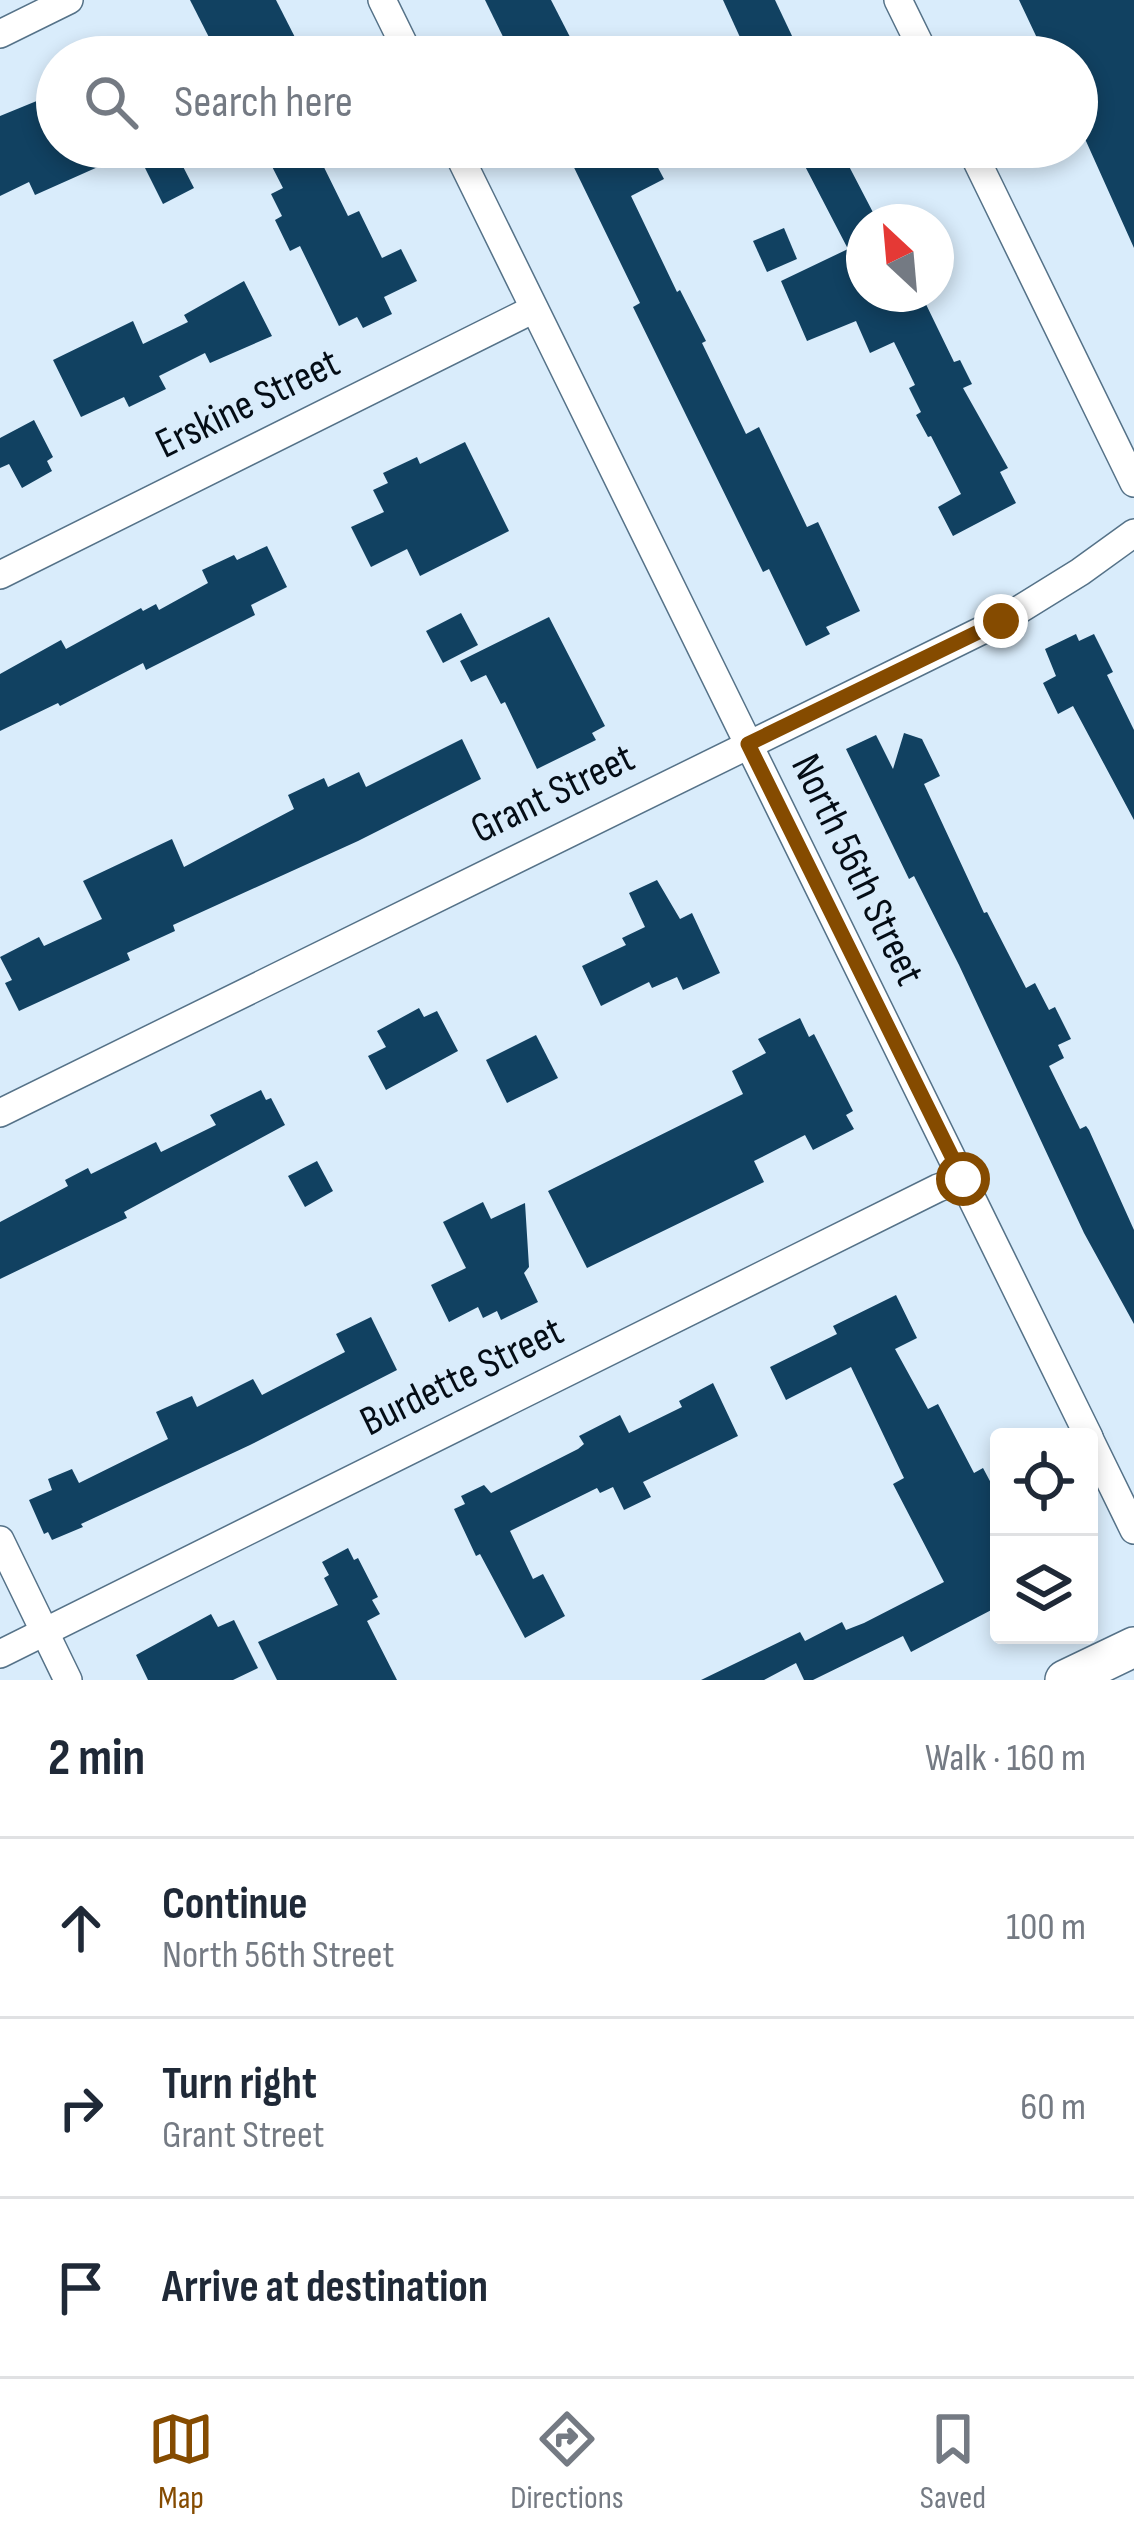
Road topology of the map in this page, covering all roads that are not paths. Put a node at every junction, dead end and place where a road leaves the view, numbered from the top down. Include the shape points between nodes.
1 (69, 0) edge
2 (382, 0) edge
3 (898, 0) edge
4 (0, 34) edge
5 (400, 36) edge
6 (916, 36) edge
7 (464, 168) edge
8 (980, 168) edge
9 (534, 309) junction
10 (1134, 483) edge
11 (1134, 533) edge
12 (0, 575) edge
13 (748, 744) junction
14 (0, 1113) edge
15 (963, 1179) junction
16 (1085, 1428) edge
17 (1098, 1456) edge
18 (1134, 1530) edge
19 (0, 1540) edge
20 (45, 1632) junction
21 (1134, 1647) edge
22 (0, 1654) edge
23 (68, 1680) edge
24 (1065, 1680) edge

1 - 4 street
2 - 5 street
3 - 6 street
7 - 9 street, North 56th Street
8 - 10 street
9 - 12 street, Erskine Street
9 - 13 street, North 56th Street
11 - 13 street, Grant Street via 1001,621
13 - 14 street, Grant Street
13 - 15 street, North 56th Street
15 - 16 street, North 56th Street
15 - 20 street, Burdette Street
17 - 18 street, North 56th Street
19 - 20 street
20 - 22 street, Burdette Street
20 - 23 street
21 - 24 main road

